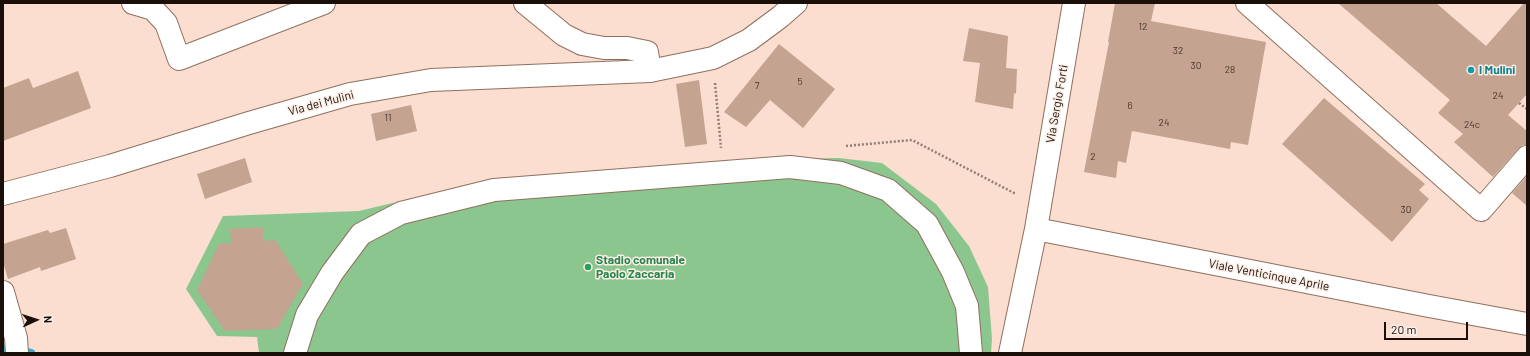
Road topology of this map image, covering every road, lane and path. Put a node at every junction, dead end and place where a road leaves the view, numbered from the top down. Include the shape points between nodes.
1 (133, 3) edge
2 (324, 3) edge
3 (525, 3) edge
4 (796, 3) edge
5 (1074, 3) edge
6 (1247, 3) edge
7 (650, 70) junction
8 (1519, 103) dead end
9 (1527, 109) edge
10 (1527, 157) edge
11 (3, 194) edge
12 (1036, 229) junction
13 (3, 292) edge
14 (1527, 324) edge
15 (16, 345) edge
16 (294, 353) edge
17 (971, 353) edge
18 (1010, 353) edge

1 - 2 street via 153,9 166,23 179,59
3 - 7 street via 564,35 582,44 647,52
4 - 7 street, Via dei Mulini via 749,40 713,58
5 - 12 street, Via Sergio Forti
6 - 10 street via 1480,210
7 - 11 street, Via dei Mulini via 431,80 350,94 110,166
8 - 9 path
12 - 14 street, Viale Venticinque Aprile
12 - 18 street
13 - 15 street
16 - 17 street via 307,315 332,273 361,234 401,213 494,190 790,167 841,173 888,190 927,224 953,272 967,306

